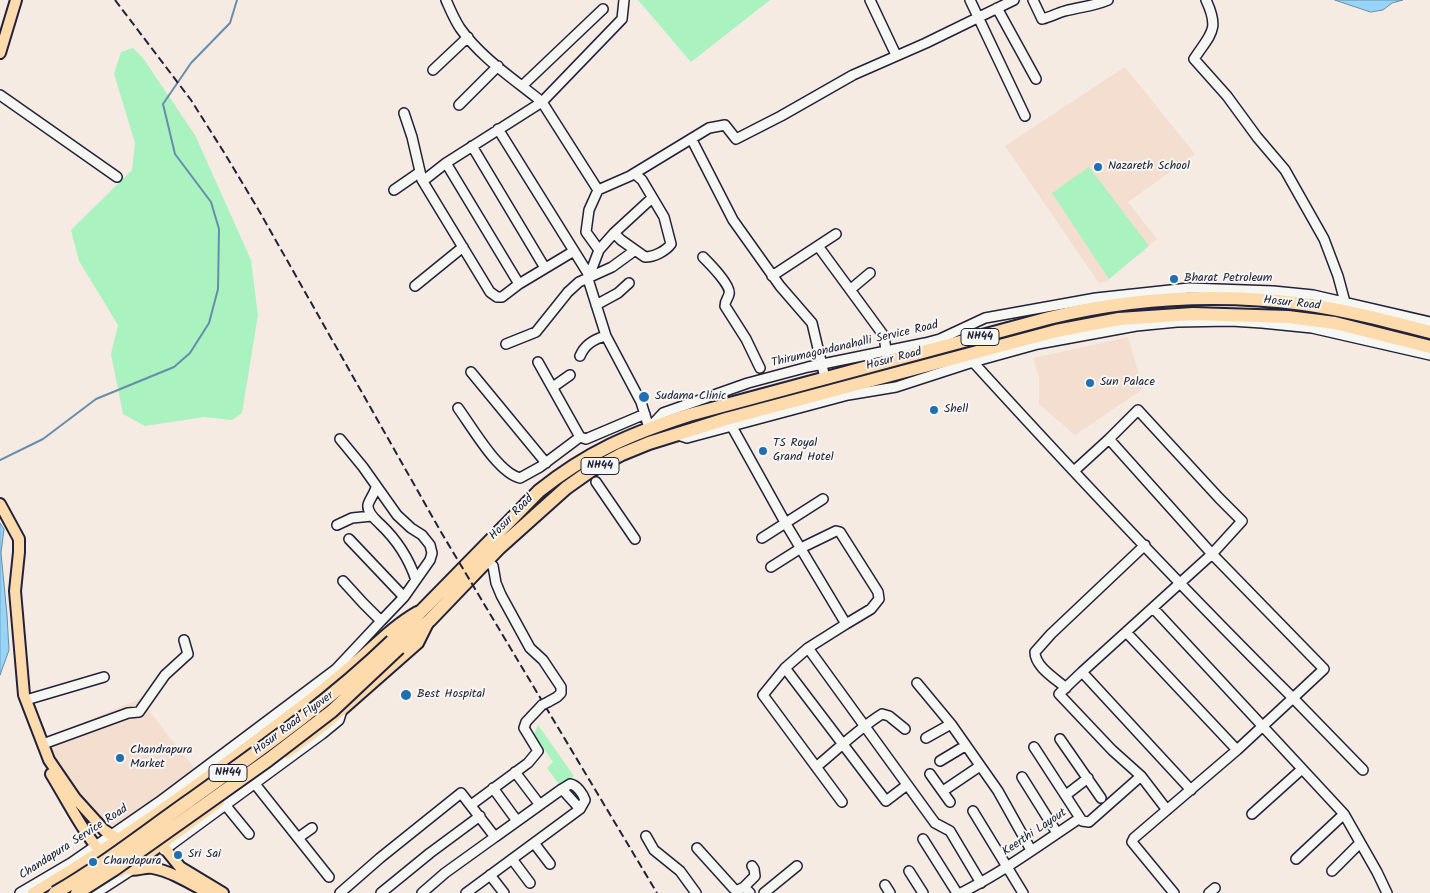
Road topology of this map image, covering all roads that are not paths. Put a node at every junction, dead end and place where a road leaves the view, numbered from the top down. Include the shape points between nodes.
1 (446, 0) edge
2 (624, 0) edge
3 (870, 0) edge
4 (970, 0) edge
5 (1014, 0) edge
6 (1033, 0) edge
7 (1108, 0) edge
8 (1206, 0) edge
9 (15, 1) edge
10 (1000, 5) edge
11 (603, 9) dead end
12 (978, 18) junction
13 (468, 37) junction
14 (0, 53) edge
15 (896, 56) junction
16 (498, 66) junction
17 (433, 70) dead end
18 (1036, 79) dead end
19 (522, 86) junction
20 (0, 95) edge
21 (542, 102) junction
22 (459, 105) dead end
23 (404, 113) dead end
24 (1025, 116) dead end
25 (498, 129) junction
26 (692, 140) junction
27 (472, 146) junction
28 (446, 163) junction
29 (635, 174) junction
30 (422, 176) junction
31 (117, 177) dead end
32 (394, 190) dead end
33 (598, 190) junction
34 (652, 198) junction
35 (614, 233) junction
36 (836, 234) dead end
37 (818, 246) junction
38 (463, 247) junction
39 (599, 250) junction
40 (634, 250) junction
41 (574, 251) junction
42 (703, 257) dead end
43 (545, 268) junction
44 (870, 272) dead end
45 (772, 276) junction
46 (589, 277) junction
47 (630, 283) dead end
48 (518, 284) junction
49 (414, 286) dead end
50 (851, 289) junction
51 (1345, 302) junction
52 (596, 305) junction
53 (1430, 322) edge
54 (1430, 332) edge
55 (606, 336) junction
56 (506, 344) dead end
57 (1430, 347) edge
58 (1430, 355) edge
59 (580, 356) dead end
60 (887, 357) junction
61 (538, 362) dead end
62 (973, 362) junction
63 (823, 364) junction
64 (760, 368) dead end
65 (471, 372) dead end
66 (570, 375) dead end
67 (825, 378) junction
68 (553, 388) junction
69 (458, 408) dead end
70 (644, 414) junction
71 (731, 426) junction
72 (648, 428) junction
73 (674, 435) junction
74 (580, 436) junction
75 (1109, 438) junction
76 (340, 439) dead end
77 (546, 462) junction
78 (1074, 471) junction
79 (596, 482) dead end
80 (376, 487) junction
81 (823, 499) dead end
82 (0, 504) edge
83 (372, 516) junction
84 (786, 524) junction
85 (337, 525) dead end
86 (762, 538) dead end
87 (349, 539) dead end
88 (634, 539) dead end
89 (1144, 545) junction
90 (801, 548) junction
91 (1212, 554) junction
92 (486, 561) junction
93 (771, 567) dead end
94 (416, 580) junction
95 (344, 581) dead end
96 (1181, 583) junction
97 (404, 597) junction
98 (423, 608) junction
99 (1153, 608) junction
100 (430, 620) junction
101 (381, 621) junction
102 (846, 624) junction
103 (1126, 632) junction
104 (184, 640) dead end
105 (396, 644) junction
106 (808, 648) junction
107 (350, 667) junction
108 (785, 668) junction
109 (336, 670) junction
110 (1082, 672) junction
111 (104, 677) dead end
112 (917, 683) dead end
113 (1066, 688) junction
114 (25, 698) junction
115 (1293, 698) junction
116 (342, 710) junction
117 (951, 724) junction
118 (863, 726) junction
119 (1262, 726) junction
120 (905, 729) dead end
121 (926, 738) dead end
122 (1060, 739) dead end
123 (43, 744) junction
124 (844, 745) junction
125 (965, 746) junction
126 (1034, 747) dead end
127 (1237, 750) junction
128 (940, 761) dead end
129 (980, 766) junction
130 (816, 767) junction
131 (1302, 770) junction
132 (1363, 770) dead end
133 (515, 772) junction
134 (930, 774) dead end
135 (1141, 776) junction
136 (1022, 777) dead end
137 (1088, 778) junction
138 (255, 784) junction
139 (907, 785) junction
140 (494, 788) junction
141 (190, 790) junction
142 (1191, 790) junction
143 (943, 791) junction
144 (1066, 795) junction
145 (1101, 798) dead end
146 (842, 802) dead end
147 (950, 802) dead end
148 (224, 803) junction
149 (471, 805) junction
150 (540, 805) junction
151 (1167, 810) junction
152 (973, 811) dead end
153 (206, 812) junction
154 (1252, 814) dead end
155 (1344, 814) junction
156 (480, 816) junction
157 (142, 817) junction
158 (1080, 818) junction
159 (517, 821) junction
160 (312, 828) dead end
161 (1057, 833) junction
162 (249, 834) dead end
163 (646, 836) dead end
164 (495, 837) junction
165 (115, 838) junction
166 (298, 838) junction
167 (923, 839) dead end
168 (534, 843) junction
169 (1360, 843) junction
170 (163, 847) junction
171 (697, 848) dead end
172 (98, 849) junction
173 (1031, 850) junction
174 (1296, 858) dead end
175 (512, 859) junction
176 (550, 864) dead end
177 (752, 866) dead end
178 (797, 866) dead end
179 (1006, 867) junction
180 (128, 869) junction
181 (910, 871) dead end
182 (1332, 871) dead end
183 (490, 875) junction
184 (329, 877) dead end
185 (530, 883) dead end
186 (981, 883) junction
187 (747, 890) edge
188 (20, 893) edge
189 (33, 893) edge
190 (55, 893) edge
191 (76, 893) edge
192 (85, 893) edge
193 (96, 893) edge
194 (208, 893) edge
195 (223, 893) edge
196 (340, 893) edge
197 (381, 893) edge
198 (422, 893) edge
199 (467, 893) edge
200 (504, 893) edge
201 (696, 893) edge
202 (764, 893) edge
203 (923, 893) edge
204 (959, 893) edge
205 (1023, 893) edge
206 (1174, 893) edge
207 (1387, 893) edge

1 - 13 street
2 - 21 street via 622,19
3 - 15 street
4 - 12 street
5 - 10 street
6 - 7 street via 1042,19
8 - 51 street via 1214,17 1212,33 1194,58 1286,170 1324,238
9 - 14 main road
10 - 12 street
10 - 18 street
11 - 19 street
12 - 15 street
12 - 24 street
13 - 16 street
13 - 17 street
15 - 26 street via 854,74 736,139 725,126 709,128
16 - 19 street
16 - 22 street
19 - 21 street
20 - 31 street
21 - 25 street
21 - 33 street
23 - 30 street
25 - 27 street
25 - 41 street
26 - 29 street
26 - 45 street via 733,220
27 - 28 street
27 - 43 street
28 - 30 street
28 - 48 street
29 - 33 street
29 - 34 street
30 - 32 street
30 - 38 street
33 - 39 street via 589,210 586,232
34 - 35 street
34 - 40 street via 666,220 671,244 650,257
35 - 39 street
35 - 40 street
36 - 37 street
37 - 45 street
37 - 50 street
38 - 48 street via 490,292 497,297 502,297
38 - 49 street
39 - 46 street
40 - 46 street via 612,267
41 - 43 street
41 - 46 street
42 - 64 street via 727,285 729,295 725,306
43 - 48 street
44 - 50 street
45 - 63 street via 812,323
46 - 52 street
46 - 56 street via 568,292 536,332
47 - 52 street
50 - 60 street via 884,336
51 - 53 street, Thirumagondanahalli Service Road
51 - 60 street, Thirumagondanahalli Service Road via 1273,291 1181,289 1096,298 984,318 940,339
52 - 55 street
54 - 60 highway, Hosur Road / NH44 via 1303,304 1174,300 1084,310
55 - 59 street via 590,342
55 - 70 street via 641,402
57 - 73 highway, Hosur Road / NH44 via 1335,323 1288,317 1193,314 1119,320 1056,331
58 - 62 street via 1312,328 1262,323 1177,322 1038,344
60 - 63 street, Thirumagondanahalli Service Road
60 - 67 highway, Hosur Road / NH44
61 - 68 street
62 - 71 street via 896,387 848,395
62 - 78 street
63 - 67 street
63 - 72 street, Thirumagondanahalli Service Road via 711,395 663,413
65 - 77 street
66 - 68 street
67 - 72 highway, Hosur Road / NH44
68 - 74 street
69 - 77 street via 500,465 514,476 520,478
70 - 72 street
70 - 74 street via 586,439
71 - 73 street via 686,438
71 - 84 street
72 - 98 highway, Hosur Road / NH44 via 577,462 539,491
73 - 92 highway, Hosur Road / NH44 via 622,454 590,471 555,497
74 - 77 street
75 - 78 street
75 - 91 street
75 - 91 street via 1138,410 1242,521
76 - 80 street
78 - 89 street
79 - 88 street
80 - 83 street via 368,502
80 - 94 street via 397,515 430,545 430,560
81 - 84 street
82 - 114 main road via 19,539 15,591
83 - 85 street via 352,518
83 - 94 street via 404,554
84 - 86 street
84 - 90 street
87 - 97 street
89 - 96 street
89 - 113 street via 1035,652 1038,663
90 - 93 street
90 - 102 street
90 - 102 street via 840,532 878,592 877,604
91 - 96 street
91 - 115 street via 1324,669
92 - 100 highway, Hosur Road / NH44
92 - 133 street via 493,566 501,595 530,648 543,660 561,687 561,693 545,703 526,722 524,728 538,751
94 - 97 street
95 - 101 street
96 - 99 street
96 - 115 street
97 - 101 street
98 - 105 highway, Hosur Road Flyover / NH44
98 - 107 main road via 402,620
99 - 103 street
99 - 119 street
100 - 105 highway, Hosur Road Flyover / NH44
100 - 116 main road via 418,643
101 - 109 street
102 - 106 street
103 - 110 street
103 - 127 street
104 - 123 street via 188,654 165,675 139,712 128,713
105 - 190 highway, Hosur Road Flyover / NH44, bridge via 291,727
105 - 191 highway, Hosur Road Flyover / NH44, bridge via 332,711 268,760
106 - 108 street
106 - 118 street
107 - 109 street
107 - 141 main road
108 - 124 street
108 - 130 street via 763,695
109 - 157 street
110 - 113 street
110 - 142 street
111 - 114 street
112 - 117 street
113 - 135 street via 1059,694
114 - 123 main road
114 - 172 main road via 28,723 43,761
115 - 119 street
115 - 132 street
116 - 138 street via 339,720
116 - 148 main road
117 - 121 street
117 - 125 street
118 - 120 street via 882,714
118 - 124 street
118 - 139 street
119 - 127 street
119 - 131 street
122 - 137 street
123 - 165 main road via 49,760 75,798
124 - 130 street
124 - 139 street via 886,800
125 - 128 street
125 - 129 street
126 - 144 street
127 - 142 street
129 - 143 street
129 - 173 street
130 - 146 street
131 - 154 street
131 - 155 street
133 - 140 street
133 - 150 street
134 - 143 street
135 - 151 street
135 - 158 street, Keerthi Layout via 1089,822
136 - 161 street
137 - 144 street
137 - 145 street
138 - 148 street
138 - 166 street
139 - 186 street via 935,823 950,831
140 - 149 street
140 - 159 street
141 - 153 main road
141 - 157 main road
142 - 151 street
143 - 147 street
144 - 158 street
148 - 153 main road
148 - 162 street
148 - 170 street
149 - 156 street
149 - 196 street via 462,792
150 - 159 street
150 - 168 street via 562,789 580,809
151 - 206 street via 1132,842
152 - 179 street
153 - 170 main road
155 - 169 street
155 - 174 street
156 - 164 street
156 - 197 street
157 - 165 main road
157 - 170 main road
158 - 161 street, Keerthi Layout
159 - 164 street
160 - 166 street
161 - 173 street, Keerthi Layout
163 - 201 street via 654,850 680,871
164 - 198 street
165 - 172 main road
166 - 184 street
167 - 204 street
168 - 175 street
168 - 176 street
169 - 182 street
169 - 207 street
170 - 180 main road
170 - 195 main road via 180,867
171 - 187 street via 734,889
172 - 180 main road
172 - 188 street, Chandapura Service Road
172 - 189 main road
173 - 179 street, Keerthi Layout
175 - 183 street
175 - 185 street
177 - 187 street via 755,876
178 - 202 street
179 - 186 street, Keerthi Layout
179 - 205 street
180 - 192 main road
180 - 193 street
180 - 194 main road via 152,868
181 - 203 street
183 - 199 street
183 - 200 street
186 - 204 street, Keerthi Layout

